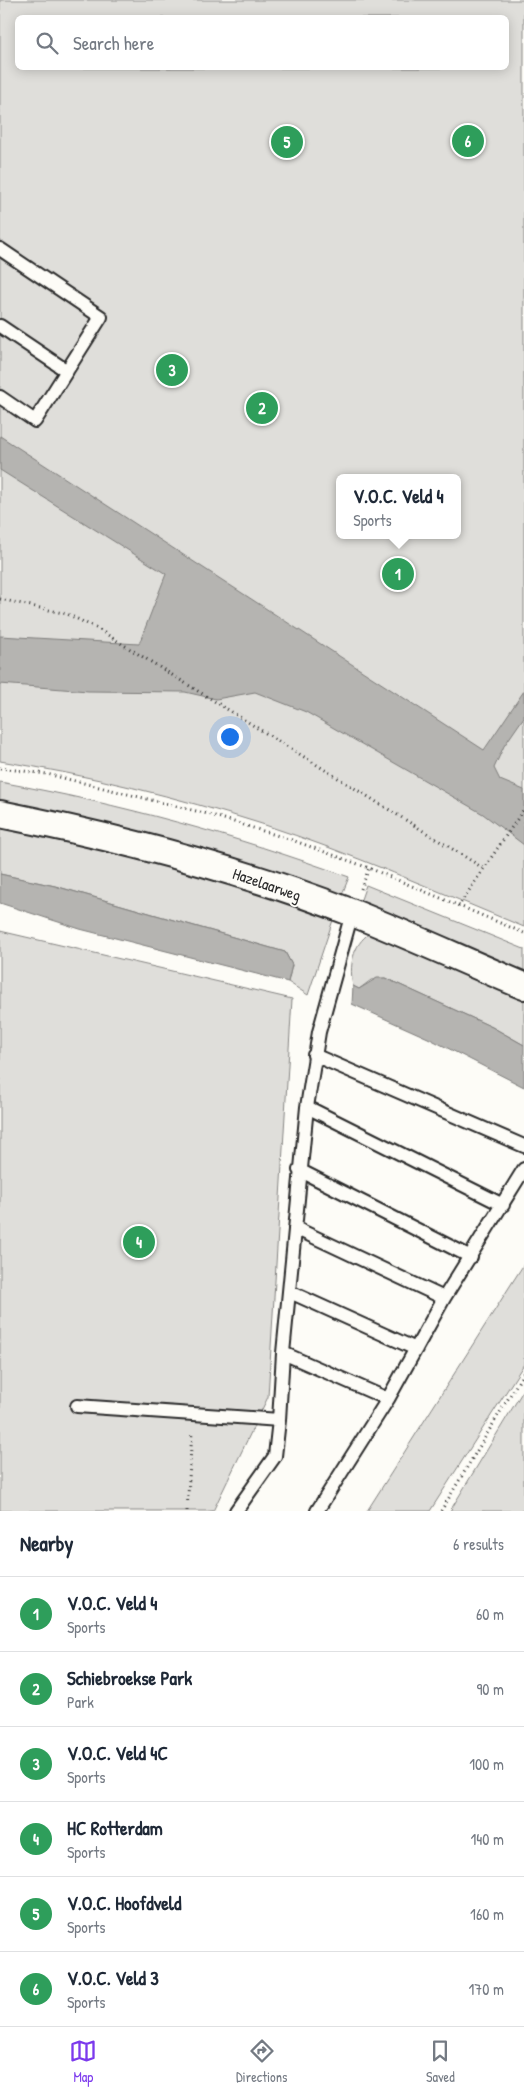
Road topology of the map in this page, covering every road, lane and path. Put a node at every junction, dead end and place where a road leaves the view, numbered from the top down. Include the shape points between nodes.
1 (0, 249) edge
2 (0, 326) edge
3 (67, 371) junction
4 (0, 397) edge
5 (0, 599) edge
6 (0, 768) edge
7 (524, 810) edge
8 (0, 814) edge
9 (483, 868) junction
10 (458, 907) junction
11 (352, 913) junction
12 (524, 933) edge
13 (524, 986) edge
14 (314, 1055) junction
15 (307, 1107) junction
16 (524, 1146) edge
17 (299, 1170) junction
18 (524, 1170) edge
19 (502, 1205) junction
20 (295, 1228) junction
21 (471, 1257) junction
22 (290, 1292) junction
23 (444, 1298) junction
24 (416, 1349) junction
25 (283, 1353) junction
26 (524, 1372) edge
27 (388, 1399) junction
28 (77, 1406) dead end
29 (194, 1414) junction
30 (279, 1420) junction
31 (187, 1511) edge
32 (236, 1511) edge
33 (317, 1511) edge
34 (441, 1511) edge

1 - 3 lane via 101,317
2 - 3 lane
3 - 4 lane via 35,421
5 - 9 path via 67,614 98,629
6 - 10 path via 48,774 208,814 369,868
7 - 9 path
8 - 11 street, Hazelaarweg via 180,855
9 - 10 path
10 - 12 path
11 - 13 street, Hazelaarweg
11 - 14 lane
14 - 15 lane
14 - 16 lane
15 - 17 lane
15 - 19 lane
17 - 20 lane
17 - 21 lane
18 - 19 lane
19 - 21 lane
20 - 22 lane
20 - 23 lane
21 - 23 lane
22 - 24 lane
22 - 25 lane
23 - 24 lane
24 - 27 lane
25 - 27 lane
25 - 30 lane
26 - 34 path
27 - 33 lane
28 - 29 lane
29 - 30 lane
29 - 31 path
30 - 32 lane via 275,1456

